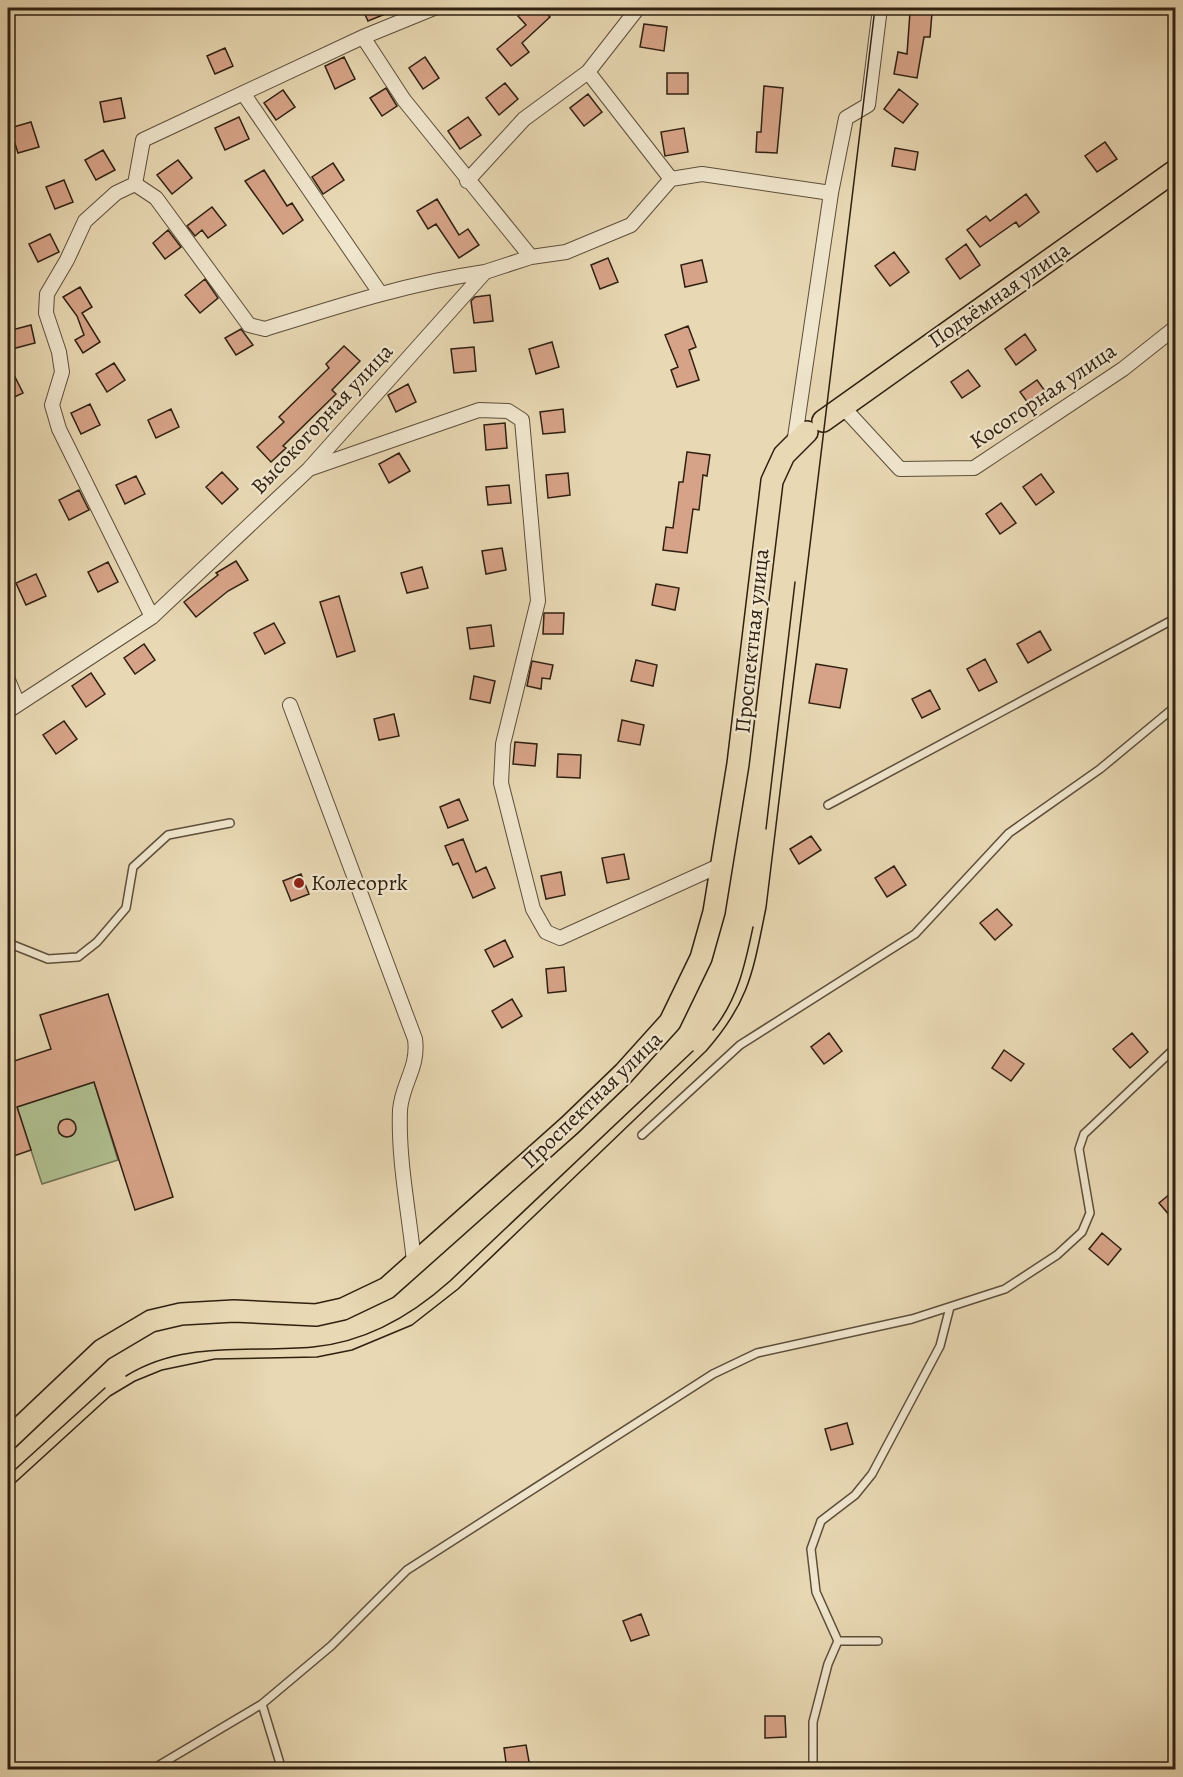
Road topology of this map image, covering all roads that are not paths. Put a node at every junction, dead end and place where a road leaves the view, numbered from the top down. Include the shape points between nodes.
1 (434, 8) edge
2 (638, 8) edge
3 (880, 8) edge
4 (363, 37) junction
5 (588, 72) junction
6 (243, 93) junction
7 (1176, 170) edge
8 (671, 179) junction
9 (467, 181) junction
10 (135, 184) junction
11 (831, 193) junction
12 (531, 257) junction
13 (485, 272) junction
14 (380, 293) junction
15 (1176, 327) edge
16 (842, 406) junction
17 (808, 433) junction
18 (309, 469) junction
19 (152, 617) junction
20 (1176, 618) edge
21 (8, 680) edge
22 (290, 705) dead end
23 (1176, 706) edge
24 (13, 708) edge
25 (828, 805) dead end
26 (230, 823) dead end
27 (723, 864) junction
28 (8, 943) edge
29 (1176, 1047) edge
30 (642, 1135) dead end
31 (414, 1262) junction
32 (950, 1307) junction
33 (8, 1439) edge
34 (838, 1641) junction
35 (878, 1641) dead end
36 (262, 1704) junction
37 (151, 1770) edge
38 (282, 1770) edge
39 (813, 1770) edge

1 - 4 street
2 - 5 street
3 - 11 street via 868,105 846,118
4 - 6 street
4 - 9 street via 404,100
5 - 8 street
5 - 9 street via 524,119
6 - 10 street via 142,140
6 - 14 street
7 - 16 main road, Подъёмная улица
8 - 11 street via 702,174
8 - 12 street via 631,225 566,252
9 - 12 street
10 - 14 street via 156,198 249,325 265,329
10 - 19 street via 116,193 85,221 47,294 46,313 62,372 52,405 58,429
11 - 17 street
12 - 13 street
13 - 14 street
13 - 18 street, Высокогорная улица
15 - 16 street, Косогорная улица via 1123,369 974,468 900,469
16 - 17 main road, Подъёмная улица
17 - 27 main road, Проспектная улица via 784,455 768,504
18 - 19 street, Высокогорная улица
18 - 27 street via 479,410 508,411 522,420 538,601 504,744 501,783 533,909 546,932 560,938
19 - 24 street, Высокогорная улица
20 - 25 lane
21 - 24 street
22 - 31 street via 415,1039 417,1055 401,1099 400,1123
23 - 30 lane via 1100,769 1009,833 915,933 740,1045
26 - 28 lane via 168,835 133,867 126,908 97,942 78,957 48,959
27 - 31 main road, Проспектная улица via 708,939 670,1023 570,1125
29 - 32 lane via 1084,1134 1079,1149 1090,1213 1082,1232 1057,1255 1005,1289
31 - 33 main road, Проспектная улица via 387,1288 343,1309 316,1315 234,1311 181,1314 151,1321 102,1350
32 - 34 lane via 940,1346 872,1474 855,1495 821,1521 811,1549 816,1592
32 - 36 lane via 757,1353 712,1374 407,1570 331,1646
34 - 35 lane
34 - 39 lane via 813,1722
36 - 37 lane
36 - 38 lane

